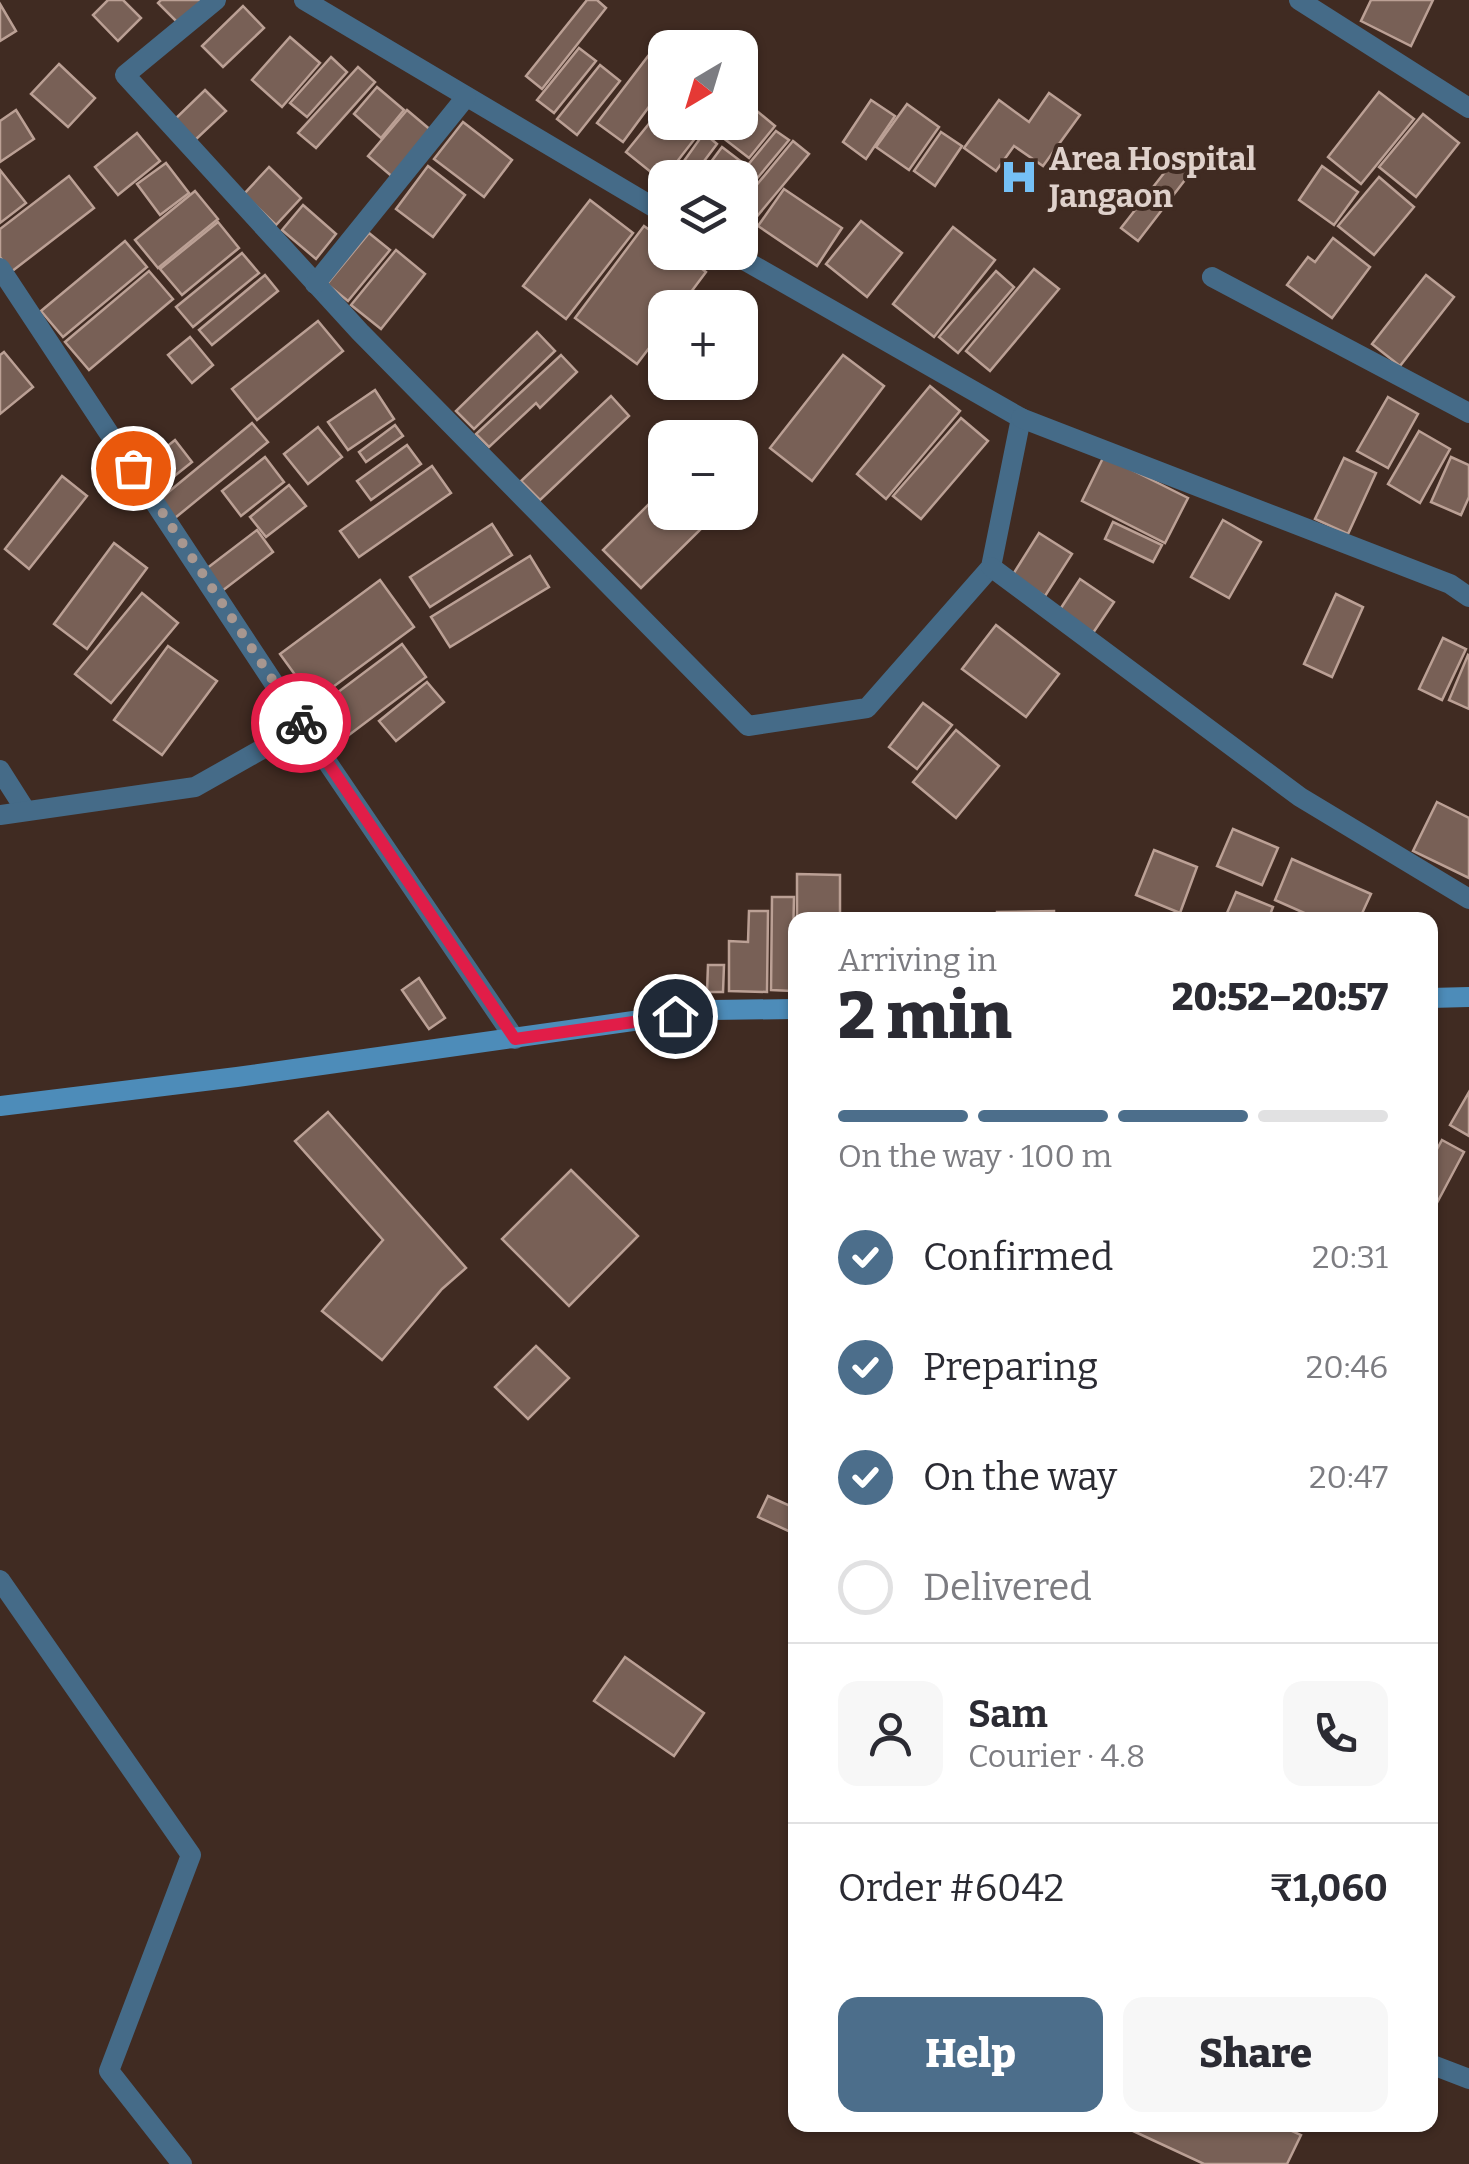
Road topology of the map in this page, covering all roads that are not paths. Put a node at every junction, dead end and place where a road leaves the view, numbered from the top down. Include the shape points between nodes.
1 (216, 0) edge
2 (304, 0) edge
3 (1299, 0) edge
4 (466, 97) junction
5 (1469, 108) edge
6 (648, 204) edge
7 (0, 268) edge
8 (758, 268) edge
9 (1212, 278) dead end
10 (315, 284) junction
11 (1469, 412) edge
12 (1021, 418) junction
13 (991, 566) junction
14 (1469, 596) edge
15 (303, 726) junction
16 (0, 770) edge
17 (26, 811) junction
18 (0, 814) edge
19 (1469, 899) edge
20 (1469, 996) edge
21 (1438, 998) edge
22 (788, 1009) edge
23 (515, 1039) junction
24 (0, 1106) edge
25 (0, 1580) edge
26 (1438, 2067) edge
27 (1469, 2079) edge
28 (182, 2164) edge

1 - 10 street via 125,75
2 - 4 street
3 - 5 street
4 - 6 street
4 - 10 street
7 - 15 street
8 - 12 street
9 - 11 street
10 - 13 street via 748,726 867,708
12 - 13 street
12 - 14 street
13 - 19 street via 1300,798
15 - 17 street via 195,786
15 - 23 street
16 - 17 street
17 - 18 street
20 - 21 street
22 - 23 street via 712,1010
23 - 24 street
25 - 28 street via 190,1855 109,2071
26 - 27 street

